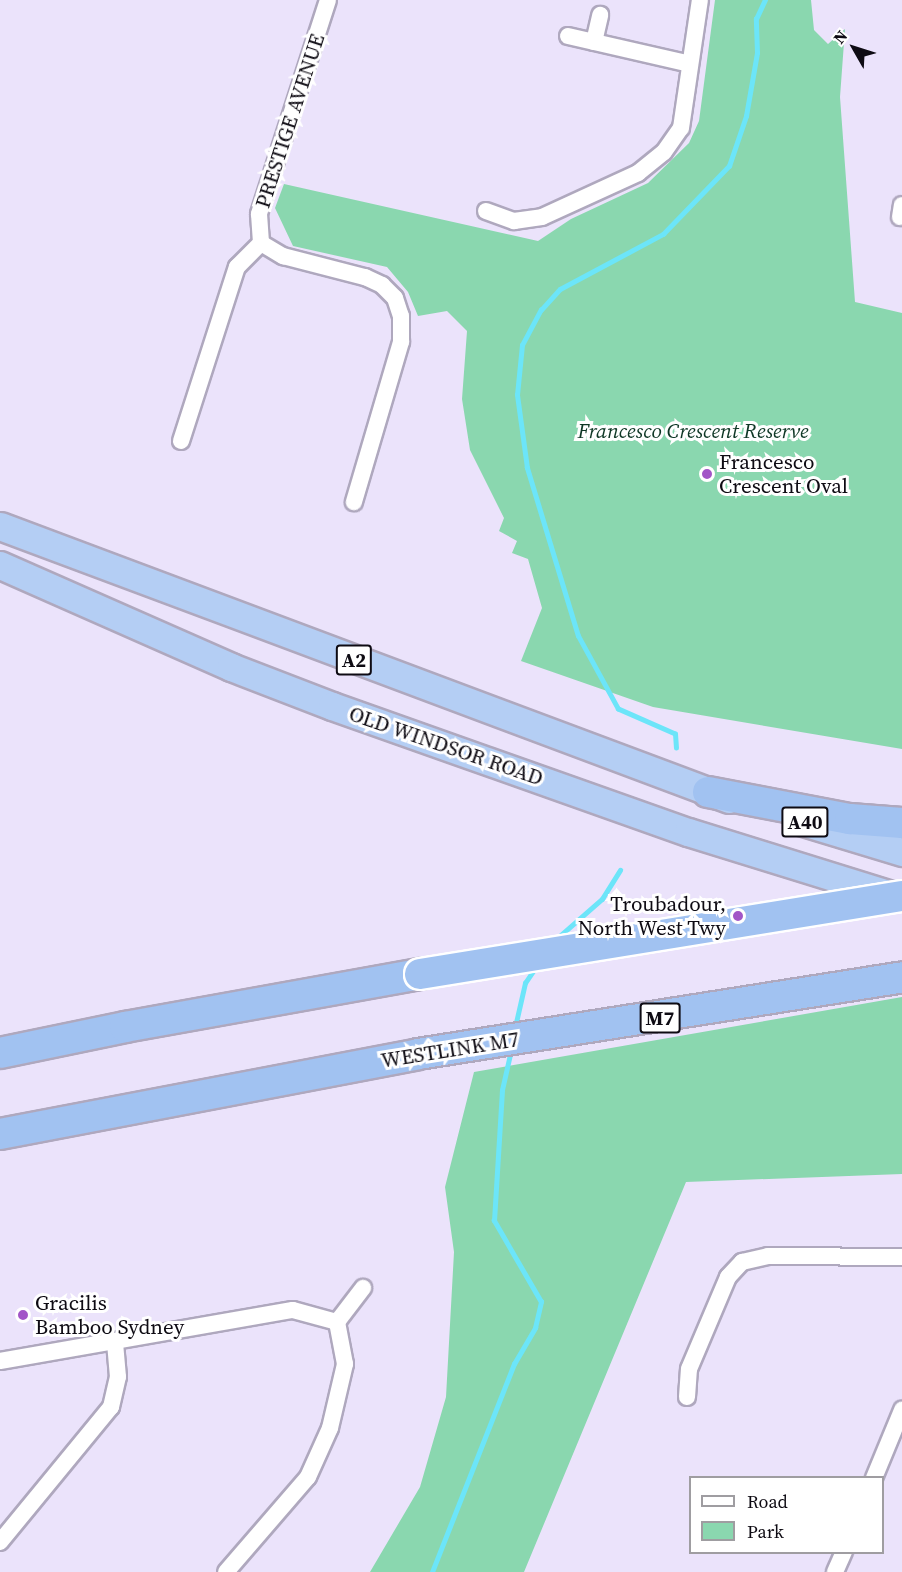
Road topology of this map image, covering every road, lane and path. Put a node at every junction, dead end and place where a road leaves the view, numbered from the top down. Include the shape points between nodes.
1 (328, 0) edge
2 (700, 0) edge
3 (600, 15) dead end
4 (568, 36) dead end
5 (594, 42) junction
6 (690, 64) junction
7 (486, 211) dead end
8 (261, 243) junction
9 (181, 441) dead end
10 (354, 502) dead end
11 (0, 526) edge
12 (0, 565) edge
13 (708, 792) junction
14 (902, 823) edge
15 (902, 852) edge
16 (902, 897) edge
17 (902, 977) edge
18 (0, 1053) edge
19 (0, 1134) edge
20 (902, 1257) edge
21 (363, 1288) dead end
22 (337, 1322) junction
23 (115, 1343) junction
24 (0, 1361) edge
25 (687, 1397) dead end
26 (902, 1410) edge
27 (875, 1476) edge
28 (0, 1542) edge
29 (842, 1554) edge
30 (226, 1572) edge
31 (836, 1572) edge

1 - 8 street, PRESTIGE AVENUE via 259,214
2 - 6 street
3 - 5 street
4 - 5 street
5 - 6 street
6 - 7 street via 681,128 669,147 647,167 542,217 514,221
8 - 9 street via 237,267
8 - 10 street via 283,256 365,276 395,298 401,316 401,342
11 - 13 highway, A2
12 - 16 highway, OLD WINDSOR ROAD / A2 via 231,667 332,706 687,832
13 - 14 highway via 839,818
13 - 15 highway, A40
16 - 18 highway, bridge via 420,974
17 - 19 highway, WESTLINK M7 / M7 via 418,1054
20 - 25 street via 768,1256 742,1262 728,1277 688,1369
21 - 22 street
22 - 23 street via 293,1311
22 - 30 street via 345,1364 330,1428 308,1478
23 - 24 street
23 - 28 street via 118,1377 111,1407
26 - 27 street
29 - 31 street

